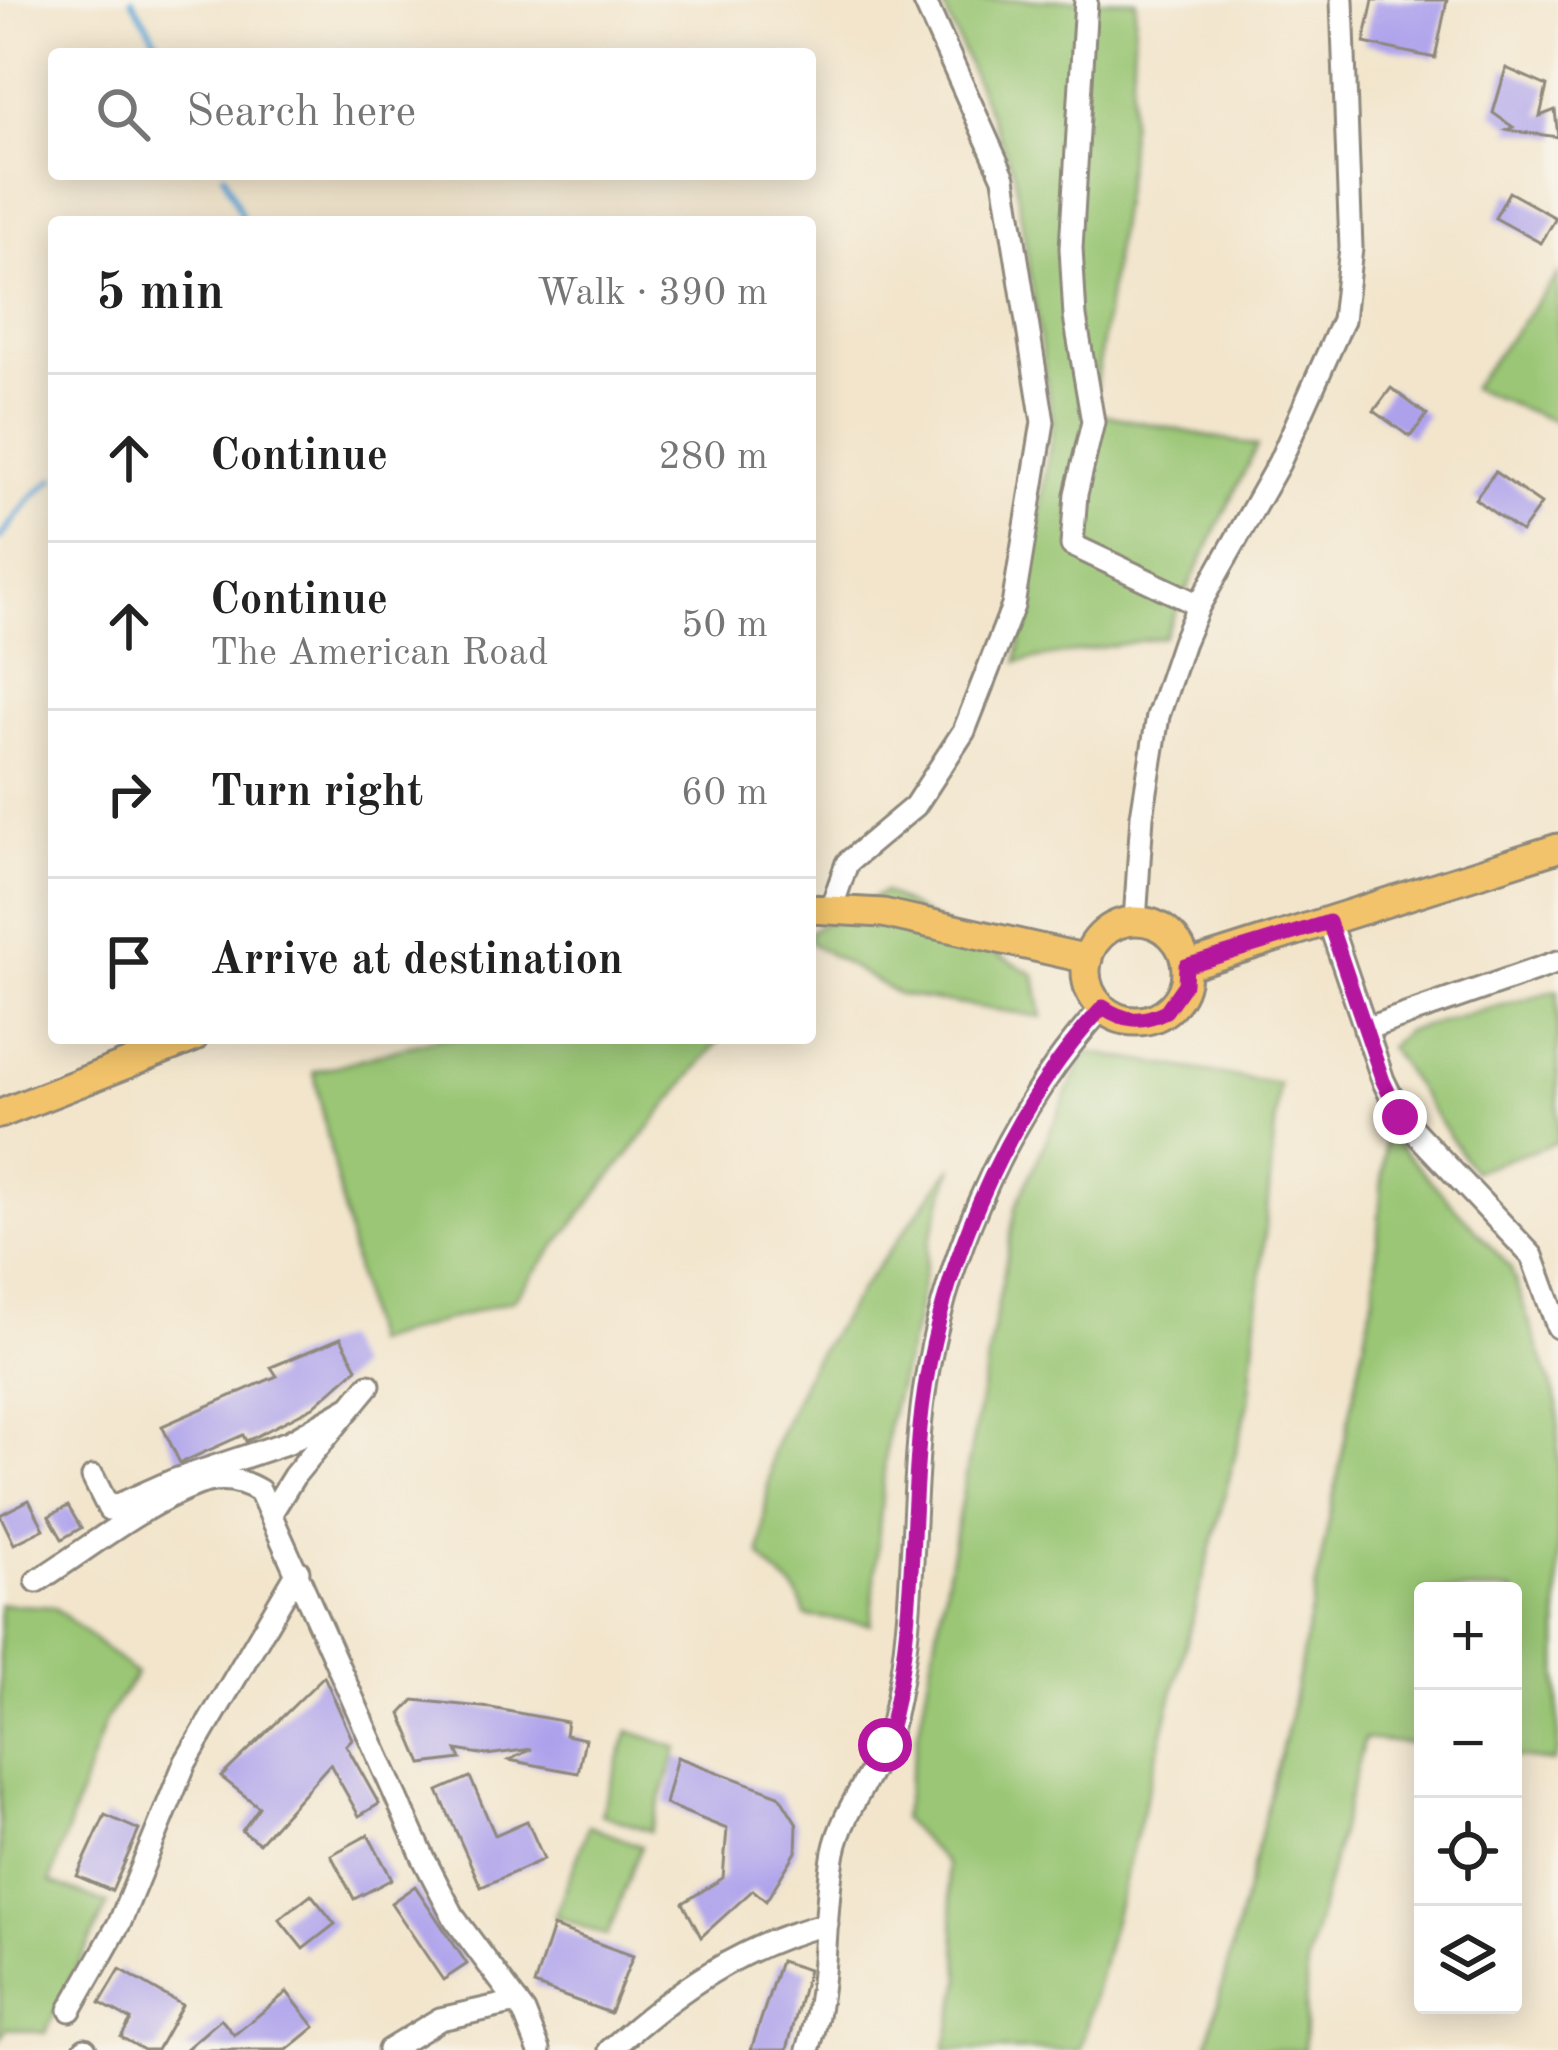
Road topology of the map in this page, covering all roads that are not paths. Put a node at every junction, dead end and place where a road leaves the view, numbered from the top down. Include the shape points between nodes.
1 (924, 0) edge
2 (1086, 0) edge
3 (1342, 0) edge
4 (1198, 605) junction
5 (1558, 848) edge
6 (820, 909) edge
7 (1135, 921) junction
8 (1329, 922) junction
9 (1088, 959) junction
10 (1558, 962) edge
11 (1186, 966) junction
12 (1103, 1007) junction
13 (1365, 1029) junction
14 (178, 1044) edge
15 (0, 1114) edge
16 (1558, 1327) edge
17 (369, 1385) dead end
18 (352, 1406) junction
19 (93, 1477) dead end
20 (271, 1513) junction
21 (298, 1571) junction
22 (37, 1581) dead end
23 (827, 1924) junction
24 (517, 2002) junction
25 (70, 2010) dead end
26 (388, 2050) edge
27 (539, 2050) edge
28 (610, 2050) edge
29 (808, 2050) edge

1 - 6 street via 1004,178 1043,422 1013,606 964,731 915,806 847,863
2 - 4 street via 1071,248 1093,422 1072,545
3 - 4 street via 1351,248 1343,320 1280,463
4 - 7 street via 1158,716
5 - 8 main road
6 - 9 main road via 884,913
7 - 9 main road via 1105,932
7 - 11 main road via 1164,929
8 - 11 main road
8 - 13 street
9 - 12 main road via 1088,985
10 - 13 street
11 - 12 main road via 1185,984 1166,1011 1133,1021
12 - 23 street via 1025,1111 989,1184 935,1336 893,1719 843,1824
13 - 16 street via 1400,1117 1532,1256
14 - 15 main road
17 - 18 street
18 - 19 street via 289,1442 110,1509
18 - 20 street
20 - 21 street
20 - 22 street via 246,1482 200,1483
21 - 24 street via 424,1859 455,1919
21 - 25 street via 184,1762 120,1922
23 - 28 street via 744,1952
23 - 29 street via 826,1973
24 - 26 street via 440,2018
24 - 27 street

